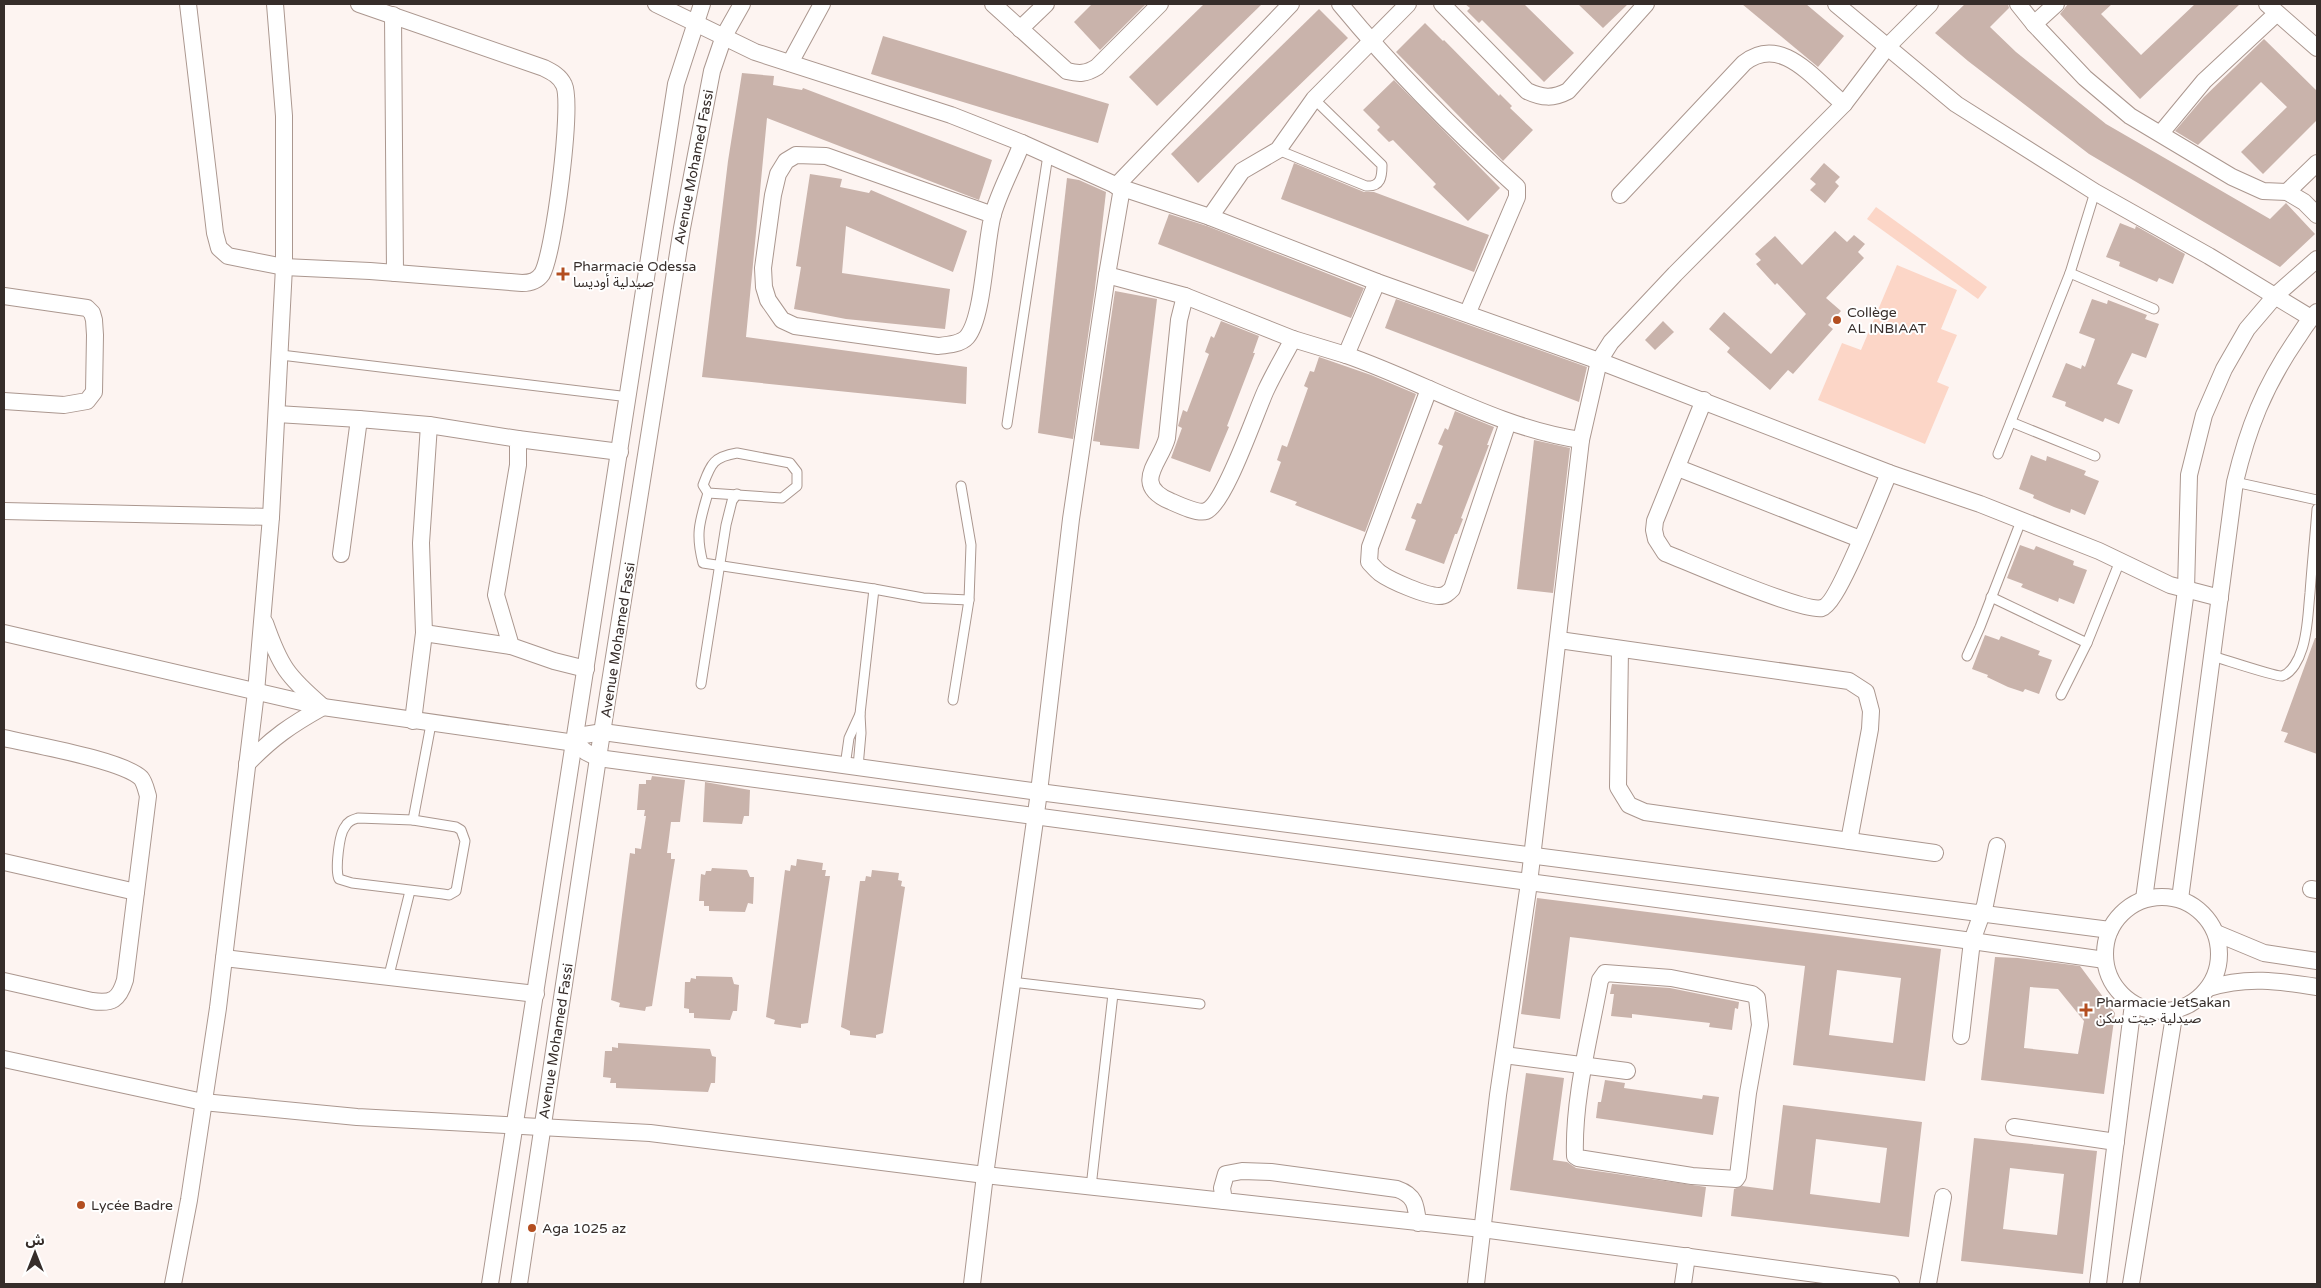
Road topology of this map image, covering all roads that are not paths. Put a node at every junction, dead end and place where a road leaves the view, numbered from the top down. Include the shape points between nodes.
1 (188, 4) edge
2 (275, 4) edge
3 (359, 4) edge
4 (656, 4) edge
5 (702, 4) edge
6 (742, 4) edge
7 (822, 4) edge
8 (993, 4) edge
9 (1046, 4) edge
10 (1160, 4) edge
11 (1291, 4) edge
12 (1340, 4) edge
13 (1408, 4) edge
14 (1442, 4) edge
15 (1646, 4) edge
16 (1836, 4) edge
17 (1930, 4) edge
18 (2018, 4) edge
19 (2056, 4) edge
20 (2272, 9) edge
21 (393, 16) junction
22 (695, 22) junction
23 (2034, 24) junction
24 (1020, 28) junction
25 (724, 36) junction
26 (1370, 40) junction
27 (1888, 46) junction
28 (2317, 48) edge
29 (790, 63) junction
30 (1314, 99) junction
31 (1844, 104) junction
32 (2161, 133) junction
33 (1022, 143) junction
34 (1278, 150) junction
35 (1048, 155) junction
36 (2317, 164) edge
37 (1119, 187) junction
38 (2095, 192) junction
39 (2287, 192) junction
40 (1620, 195) dead end
41 (993, 215) junction
42 (2317, 215) edge
43 (1210, 217) junction
44 (2317, 259) edge
45 (284, 267) junction
46 (395, 273) junction
47 (2070, 274) junction
48 (1107, 275) junction
49 (1377, 282) junction
50 (2276, 295) junction
51 (4, 296) edge
52 (1185, 296) junction
53 (2154, 309) dead end
54 (1468, 312) junction
55 (2314, 315) edge
56 (1293, 340) junction
57 (281, 355) junction
58 (1346, 355) junction
59 (1599, 361) junction
60 (1429, 389) junction
61 (629, 397) junction
62 (1704, 400) junction
63 (4, 401) edge
64 (278, 414) junction
65 (360, 419) junction
66 (1508, 422) junction
67 (2011, 422) junction
68 (1007, 424) dead end
69 (429, 425) junction
70 (518, 439) junction
71 (1581, 440) junction
72 (620, 452) junction
73 (1998, 454) dead end
74 (2095, 456) dead end
75 (1678, 468) junction
76 (1889, 473) junction
77 (2235, 482) junction
78 (961, 486) dead end
79 (708, 493) junction
80 (738, 494) junction
81 (2317, 500) edge
82 (2317, 508) edge
83 (4, 511) edge
84 (271, 518) junction
85 (2021, 521) junction
86 (1860, 539) junction
87 (341, 554) dead end
88 (2120, 561) junction
89 (719, 566) junction
90 (874, 589) junction
91 (2186, 590) junction
92 (1991, 598) junction
93 (2220, 598) junction
94 (969, 600) junction
95 (263, 617) junction
96 (4, 633) edge
97 (424, 633) junction
98 (1558, 640) junction
99 (2087, 643) junction
100 (511, 646) junction
101 (1620, 648) junction
102 (1967, 656) dead end
103 (2212, 656) junction
104 (586, 669) junction
105 (700, 684) dead end
106 (256, 692) junction
107 (2061, 695) dead end
108 (953, 700) dead end
109 (323, 707) junction
110 (860, 714) junction
111 (413, 721) junction
112 (431, 724) junction
113 (603, 732) junction
114 (4, 738) edge
115 (575, 743) junction
116 (598, 758) junction
117 (248, 764) junction
118 (852, 766) junction
119 (1039, 792) junction
120 (1034, 817) junction
121 (413, 820) junction
122 (1849, 841) junction
123 (1997, 846) dead end
124 (1935, 853) dead end
125 (1532, 856) junction
126 (4, 862) edge
127 (1529, 883) junction
128 (410, 891) junction
129 (136, 892) junction
130 (2144, 899) junction
131 (2180, 899) junction
132 (1981, 913) junction
133 (2110, 930) junction
134 (2216, 933) junction
135 (1972, 941) junction
136 (224, 958) junction
137 (2105, 960) junction
138 (2317, 961) edge
139 (389, 975) junction
140 (4, 981) edge
141 (1011, 982) junction
142 (2317, 987) edge
143 (2209, 988) junction
144 (536, 994) junction
145 (1112, 994) junction
146 (1200, 1004) dead end
147 (2134, 1004) junction
148 (2175, 1010) junction
149 (1961, 1036) dead end
150 (1504, 1055) junction
151 (4, 1059) edge
152 (1584, 1066) junction
153 (1627, 1072) dead end
154 (203, 1102) junction
155 (515, 1125) junction
156 (543, 1127) junction
157 (2014, 1127) dead end
158 (2116, 1142) junction
159 (985, 1175) junction
160 (1092, 1187) junction
161 (1943, 1197) dead end
162 (1224, 1201) junction
163 (1418, 1223) junction
164 (1482, 1229) junction
165 (1687, 1256) junction
166 (173, 1284) edge
167 (490, 1284) edge
168 (519, 1284) edge
169 (972, 1284) edge
170 (1476, 1284) edge
171 (1683, 1284) edge
172 (1891, 1284) edge
173 (1928, 1284) edge
174 (2098, 1284) edge
175 (2130, 1284) edge

1 - 45 street via 215,233 220,248 228,256
2 - 45 street via 284,116
3 - 21 street
4 - 22 street
5 - 22 street, Avenue Mohamed Fassi
6 - 25 street, Avenue Mohamed Fassi
7 - 29 street
8 - 24 street
9 - 24 street
10 - 24 street via 1088,73 1067,70
11 - 37 street
12 - 26 street
13 - 26 street
14 - 15 street via 1527,91 1541,97 1558,96 1568,91
16 - 27 street
17 - 27 street
18 - 23 street
19 - 23 street
20 - 28 street
20 - 32 street via 2204,81
21 - 46 street
21 - 46 street via 544,68 564,84 567,105 554,233 548,258 538,279 522,283
22 - 25 street
22 - 61 street, Avenue Mohamed Fassi via 676,84
23 - 32 street via 2103,95 2130,116
25 - 29 street via 755,52
25 - 113 street, Avenue Mohamed Fassi via 712,71 682,228
26 - 30 street
26 - 54 street via 1517,187 1518,197
27 - 31 street
27 - 38 street via 1956,104
29 - 33 street via 951,115
30 - 34 street
30 - 34 lane via 1382,165 1382,178 1378,183 1366,186
31 - 40 street via 1789,58 1762,52 1744,63
31 - 59 street via 1675,274 1611,342
32 - 39 street via 2198,158 2253,187 2263,191
33 - 35 street
33 - 41 street
34 - 43 street via 1242,171
35 - 37 street
35 - 68 lane
36 - 39 street
37 - 43 street
37 - 48 street
38 - 47 lane
38 - 50 street
39 - 42 street
41 - 41 street via 980,301 967,337 961,341 938,346 795,326 782,320 768,300 763,268 773,195 778,174 786,161 796,155 826,156
43 - 49 street
44 - 50 street
45 - 46 street
45 - 57 street
47 - 53 lane
47 - 67 lane
48 - 52 street
48 - 119 street via 1071,519
49 - 54 street
49 - 58 street
50 - 55 street
50 - 91 street via 2247,330 2224,369 2204,415 2189,474
51 - 63 street via 87,308 94,320 95,345 94,392 87,401 64,405
52 - 56 street
52 - 56 street via 1179,320 1167,438 1151,469 1150,478 1154,487 1169,500 1198,511 1212,508 1232,473 1266,390
54 - 59 street
55 - 77 street via 2286,354 2264,394 2246,435
56 - 58 street
57 - 61 lane
57 - 64 street
58 - 60 street
59 - 62 street
59 - 71 street
60 - 66 street
60 - 66 street via 1370,547 1369,562 1379,573 1419,591 1439,596 1452,589
61 - 72 street, Avenue Mohamed Fassi
62 - 75 street
62 - 76 street
64 - 65 street
64 - 84 street
65 - 69 street
65 - 87 street
66 - 71 street
67 - 73 lane
67 - 74 lane
69 - 70 street
69 - 97 street via 421,543
70 - 72 street
70 - 100 street via 518,465 496,595
71 - 98 street
72 - 104 street, Avenue Mohamed Fassi
75 - 86 street
75 - 86 street via 1655,521 1659,547 1664,553 1746,585 1814,608 1823,608 1830,602
76 - 85 street
76 - 86 street
77 - 81 lane
77 - 93 street
78 - 94 lane via 971,544
79 - 80 lane
79 - 80 lane via 703,485 710,466 721,456 737,453 775,459 790,463 797,472 797,486 782,498
79 - 89 lane via 699,519 698,546 703,563
80 - 89 lane via 729,511
82 - 103 lane via 2307,627 2302,650 2289,672 2281,676 2270,675
83 - 84 street
84 - 95 street
85 - 88 street
85 - 92 lane
88 - 91 street
88 - 99 lane
89 - 90 lane
89 - 105 lane
90 - 94 lane via 923,598
90 - 110 lane
91 - 93 street
91 - 130 street
92 - 99 lane
92 - 102 lane
93 - 103 street
94 - 108 lane
95 - 106 street
95 - 109 street via 284,670
96 - 106 street
97 - 100 street
97 - 111 street
98 - 101 street
98 - 125 street
99 - 107 lane
100 - 104 street
101 - 122 street via 1618,787 1629,805 1645,812
101 - 122 street via 1849,681 1866,692 1872,711 1870,729
103 - 131 street
104 - 115 street, Avenue Mohamed Fassi
106 - 109 street
106 - 117 street
109 - 111 street
109 - 117 street via 291,724
110 - 118 lane via 861,733
110 - 118 lane via 849,738
111 - 112 street
112 - 115 street
112 - 121 lane
113 - 115 street via 584,735
113 - 116 street, Avenue Mohamed Fassi
113 - 118 street
114 - 129 street via 114,764 142,780 148,796 148,809
115 - 116 street
115 - 144 street, Avenue Mohamed Fassi
116 - 120 street
116 - 156 street, Avenue Mohamed Fassi
117 - 136 street
118 - 119 street
119 - 120 street
119 - 125 street
120 - 127 street
120 - 141 street
121 - 128 lane via 456,826 465,840 456,891 449,895
121 - 128 lane via 350,820 342,830 337,870 339,879 343,881
122 - 124 street
123 - 132 street
125 - 127 street
125 - 132 street
126 - 129 street
127 - 135 street
127 - 150 street
128 - 139 lane
129 - 140 street via 125,980 117,998 103,1003 92,1002
130 - 131 street via 2162,896
130 - 133 street via 2124,911
131 - 134 street via 2208,918
132 - 133 street
132 - 135 street
133 - 137 street
134 - 138 street via 2264,953
134 - 143 street via 2220,950 2218,970
135 - 137 street
135 - 149 street
136 - 139 street
136 - 154 street
137 - 147 street via 2119,993
139 - 144 street
141 - 145 lane
141 - 159 street
142 - 143 street via 2259,979
143 - 148 street via 2194,1002
144 - 155 street, Avenue Mohamed Fassi
145 - 146 lane
145 - 160 lane
147 - 148 street via 2147,1009
147 - 158 street
148 - 175 street
150 - 152 street
150 - 164 street
151 - 154 street
152 - 152 street via 1600,980 1605,973 1671,978 1752,994 1759,1003 1760,1025 1738,1176 1734,1179 1692,1176 1578,1158 1575,1153
152 - 153 street
154 - 155 street via 357,1117
154 - 166 street
155 - 156 street
155 - 167 street, Avenue Mohamed Fassi
156 - 159 street via 650,1133
156 - 168 street, Avenue Mohamed Fassi
157 - 158 street
158 - 174 street
159 - 160 street
159 - 169 street
160 - 162 street
161 - 173 street
162 - 163 street
162 - 163 street via 1222,1188 1226,1174 1271,1172 1397,1188 1414,1198
163 - 164 street
164 - 165 street
164 - 170 street
165 - 171 street
165 - 172 street

